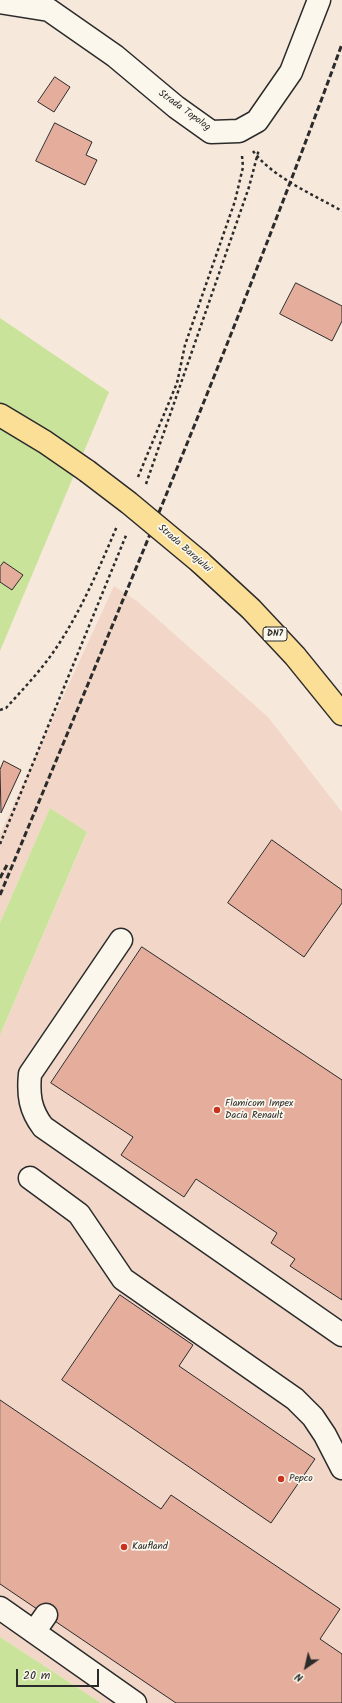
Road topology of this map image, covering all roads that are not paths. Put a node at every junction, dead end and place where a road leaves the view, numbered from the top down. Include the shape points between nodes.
1 (319, 0) edge
2 (0, 2) edge
3 (48, 5) edge
4 (0, 415) edge
5 (342, 714) edge
6 (121, 940) dead end
7 (30, 1178) dead end
8 (342, 1334) edge
9 (342, 1468) edge
10 (0, 1608) edge
11 (135, 1703) edge

1 - 3 street, Strada Topolog via 291,72 257,121 240,130 211,132 176,108 115,56
2 - 3 street, Strada Topolog
4 - 5 highway, Strada Barajului / DN7, bridge via 86,471 200,562 251,609 295,656
6 - 8 street via 30,1074 28,1089 31,1106 37,1119 43,1127
7 - 9 street via 79,1214 123,1279 295,1399 317,1423
10 - 11 street via 40,1624

